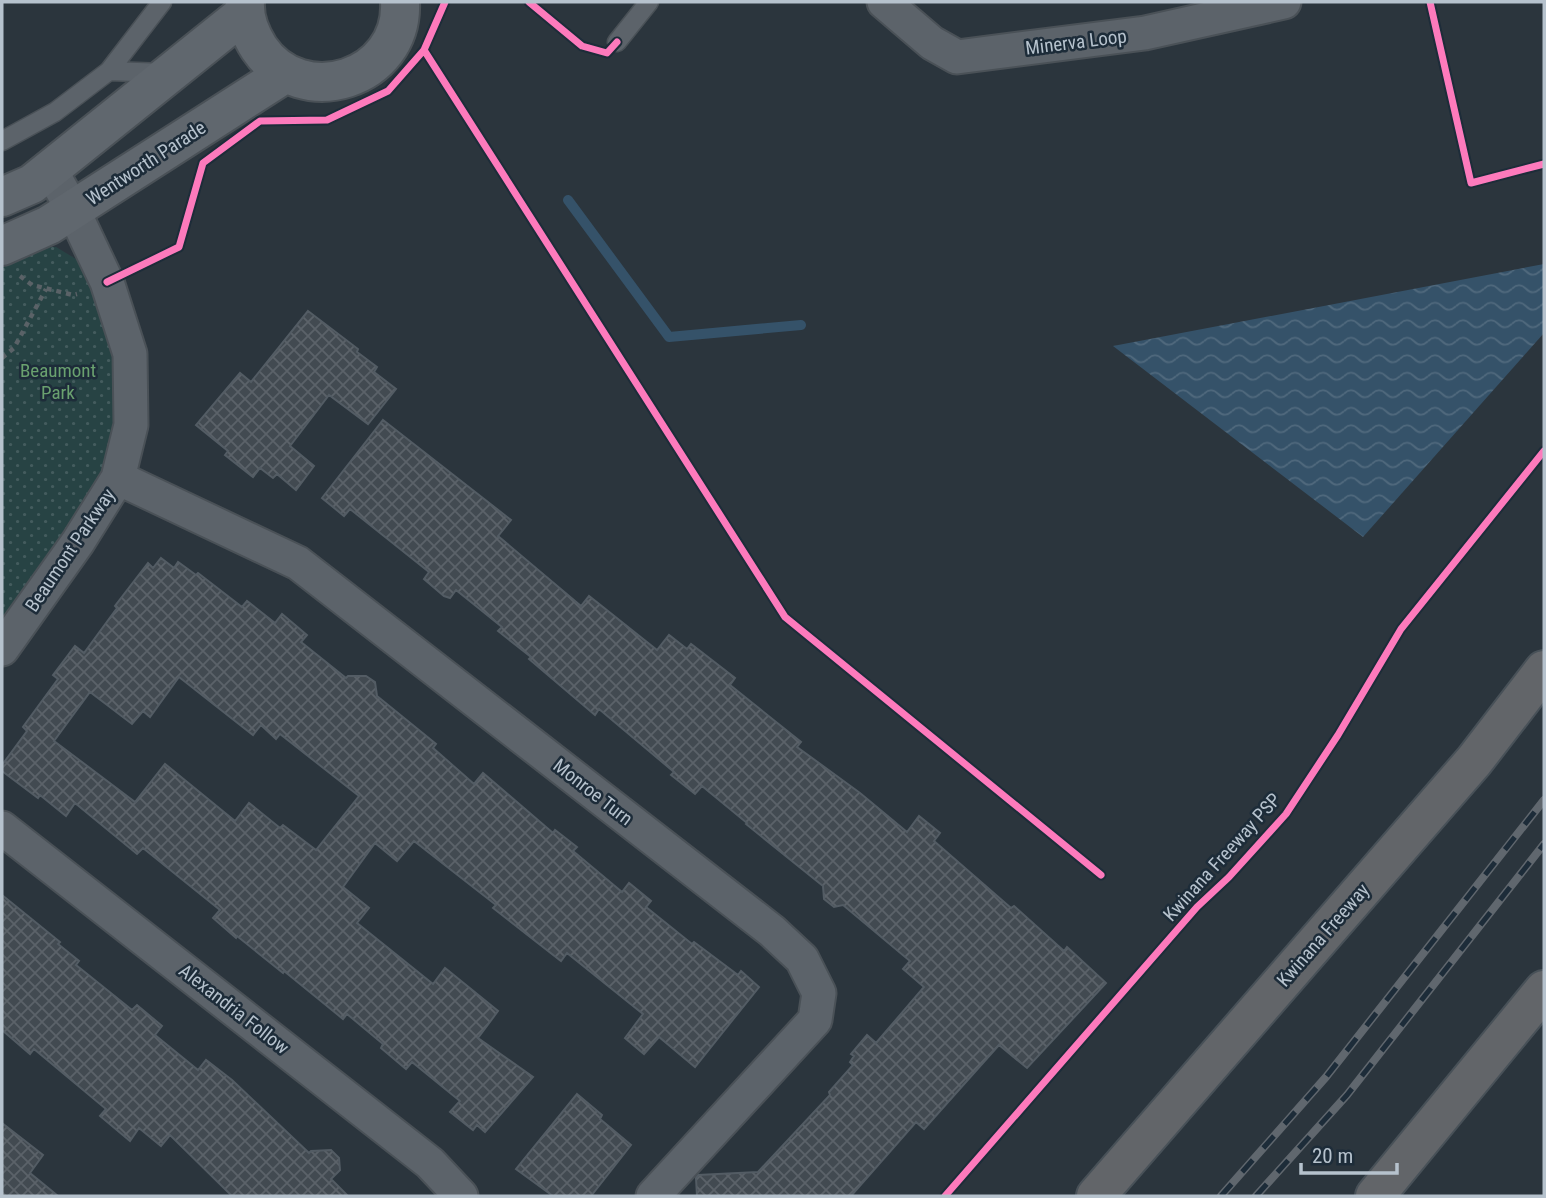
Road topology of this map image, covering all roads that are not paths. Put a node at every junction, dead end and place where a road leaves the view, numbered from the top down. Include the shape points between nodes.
1 (162, 2) edge
2 (400, 2) edge
3 (649, 2) edge
4 (884, 2) edge
5 (1283, 2) edge
6 (245, 7) edge
7 (617, 42) dead end
8 (109, 71) junction
9 (172, 73) junction
10 (285, 73) junction
11 (2, 141) edge
12 (50, 169) junction
13 (2, 197) edge
14 (73, 210) junction
15 (7, 258) edge
16 (118, 478) junction
17 (2, 649) edge
18 (1544, 670) edge
19 (2, 828) edge
20 (1544, 989) edge
21 (461, 1196) edge
22 (653, 1196) edge
23 (1096, 1196) edge
24 (1375, 1196) edge

1 - 8 lane
2 - 10 street via 397,30 388,47 360,73 323,82
3 - 7 lane
4 - 5 street, Minerva Loop via 932,43 957,57 1145,33
6 - 9 street
6 - 10 street via 252,37 266,58
8 - 9 lane
8 - 11 lane via 55,112
9 - 12 street
10 - 14 street, Wentworth Parade
12 - 13 street via 33,184
12 - 14 street, Beaumont Parkway
14 - 15 street, Wentworth Parade
14 - 16 street, Beaumont Parkway via 107,282 131,354 131,425
16 - 17 street, Beaumont Parkway
16 - 22 street, Monroe Turn via 298,563 802,959 819,993 815,1020
18 - 23 highway, Kwinana Freeway via 1465,771
19 - 21 street, Alexandria Follow via 430,1163
20 - 24 highway

